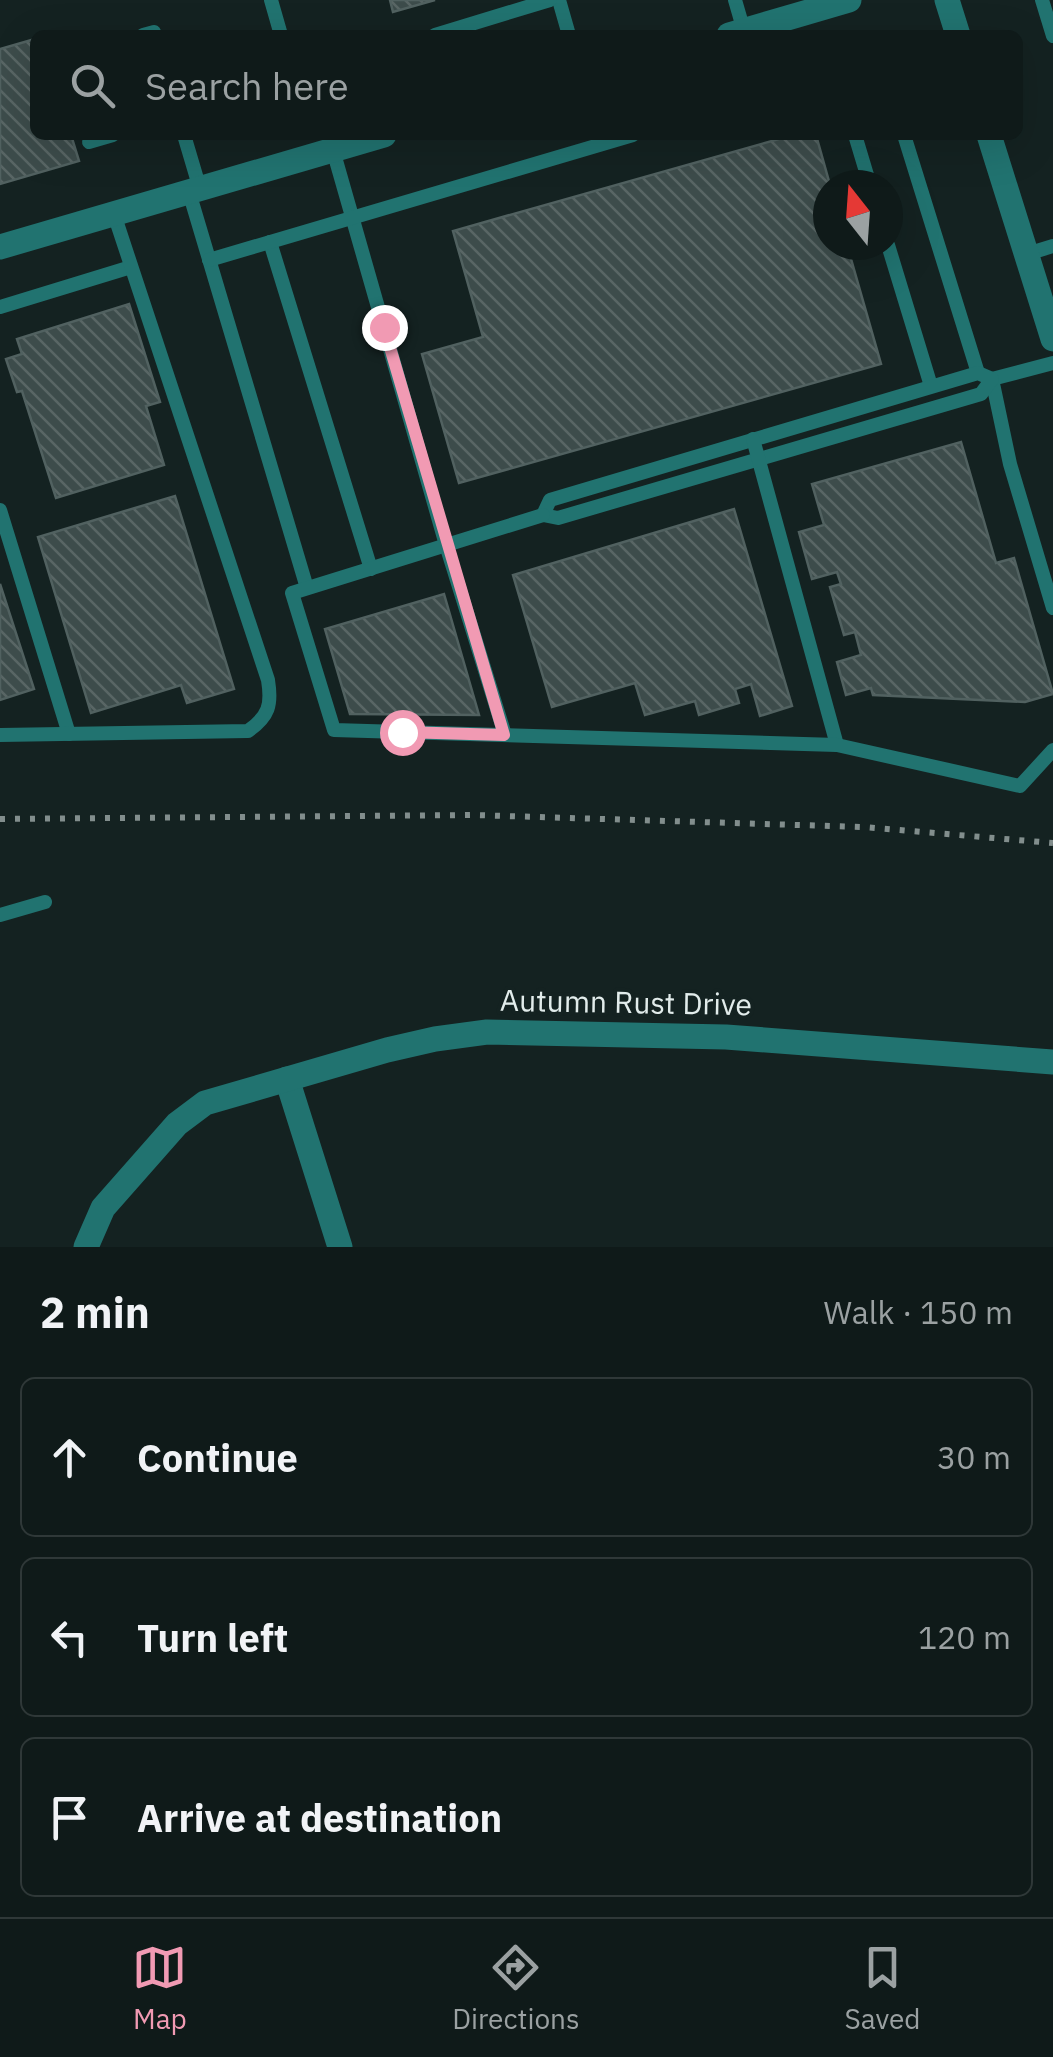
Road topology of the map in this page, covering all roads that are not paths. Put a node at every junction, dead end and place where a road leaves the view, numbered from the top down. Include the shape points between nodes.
1 (272, 0) edge
2 (550, 0) edge
3 (559, 0) edge
4 (735, 0) edge
5 (849, 0) edge
6 (948, 0) edge
7 (1042, 0) edge
8 (281, 30) edge
9 (451, 30) edge
10 (568, 30) edge
11 (737, 30) edge
12 (747, 30) edge
13 (957, 30) edge
14 (1053, 36) edge
15 (96, 140) edge
16 (185, 140) edge
17 (357, 140) edge
18 (616, 140) edge
19 (856, 140) edge
20 (906, 140) edge
21 (992, 140) edge
22 (89, 142) dead end
23 (320, 147) edge
24 (865, 170) edge
25 (195, 190) junction
26 (114, 214) junction
27 (352, 218) junction
28 (270, 242) junction
29 (0, 246) edge
30 (1053, 246) edge
31 (1027, 254) junction
32 (208, 260) junction
33 (893, 260) edge
34 (132, 267) junction
35 (0, 307) edge
36 (1053, 337) edge
37 (1053, 363) edge
38 (985, 376) junction
39 (931, 386) junction
40 (753, 440) junction
41 (758, 460) junction
42 (0, 510) edge
43 (543, 514) junction
44 (446, 545) junction
45 (370, 568) junction
46 (307, 588) junction
47 (1053, 608) edge
48 (70, 734) junction
49 (0, 735) edge
50 (504, 735) junction
51 (837, 744) junction
52 (1053, 750) edge
53 (45, 902) dead end
54 (0, 915) edge
55 (1053, 1062) edge
56 (287, 1078) junction
57 (86, 1247) edge
58 (340, 1247) edge

1 - 8 lane
2 - 9 lane
3 - 10 lane
4 - 11 lane
5 - 12 street
6 - 13 street
7 - 14 lane
15 - 22 lane
16 - 25 lane
17 - 23 street
18 - 27 lane
19 - 24 lane
20 - 38 lane
21 - 31 street
23 - 25 street
23 - 27 lane
25 - 26 street
25 - 32 lane
26 - 29 street
26 - 34 lane
27 - 28 lane
27 - 44 lane
28 - 32 lane
28 - 45 lane
30 - 31 lane
31 - 36 street
32 - 46 lane
33 - 39 lane
34 - 35 lane
34 - 48 lane via 271,703 265,719 248,731
37 - 38 lane
38 - 39 lane
38 - 41 lane via 981,394
38 - 47 lane
39 - 40 lane
40 - 41 lane
40 - 43 lane via 550,500
41 - 43 lane via 558,518
41 - 51 lane
42 - 48 lane
43 - 44 lane
44 - 45 lane
44 - 50 lane
45 - 46 lane
46 - 50 lane via 292,593 334,730
48 - 49 lane
50 - 51 lane
51 - 52 lane via 1020,786
53 - 54 lane
55 - 56 street, Autumn Rust Drive via 726,1037 486,1032
56 - 57 street, Autumn Rust Drive via 205,1103 177,1124 103,1208
56 - 58 street

